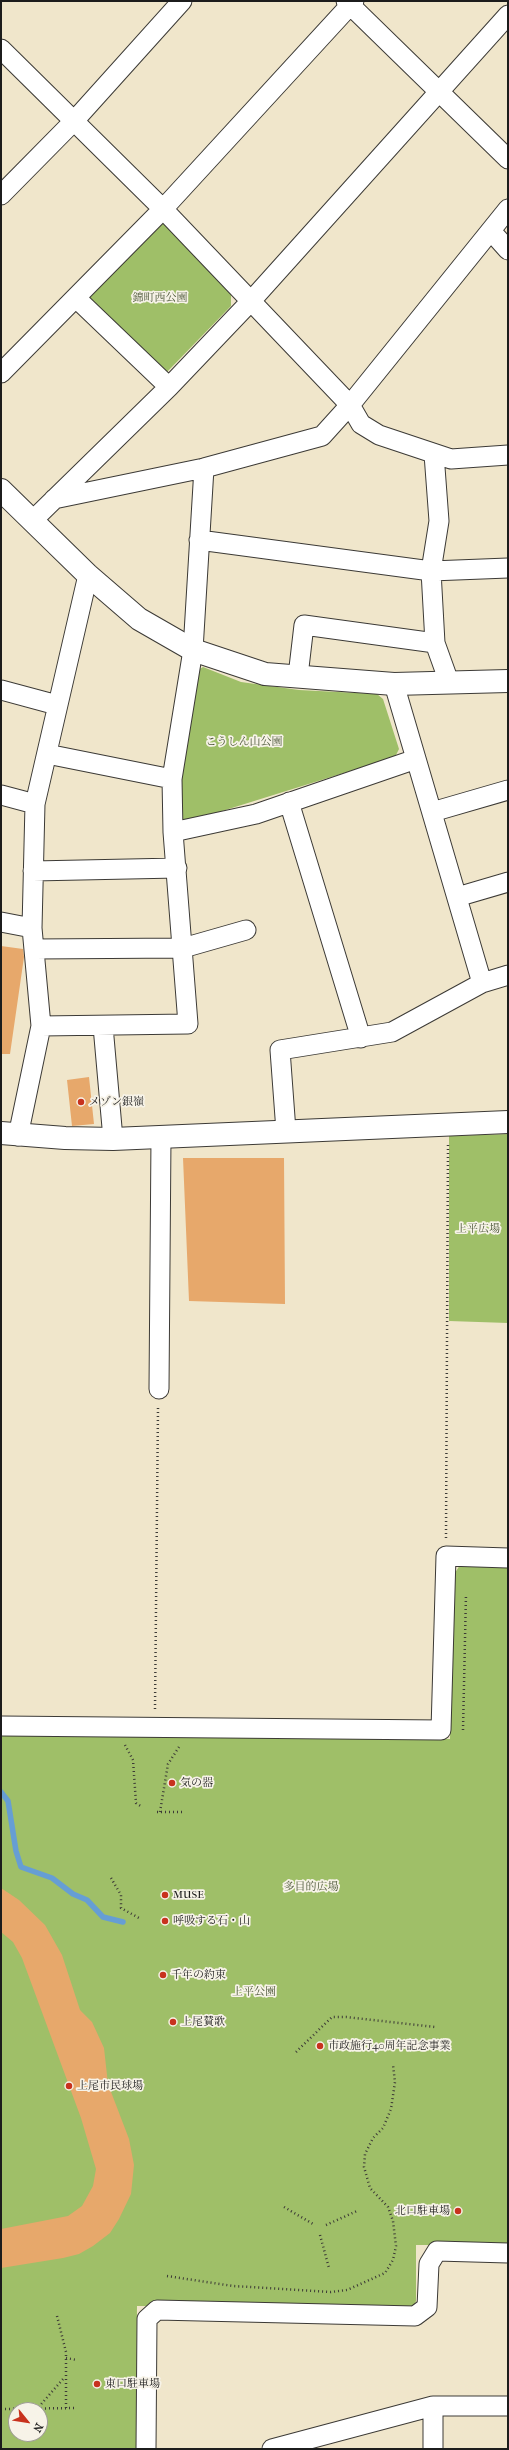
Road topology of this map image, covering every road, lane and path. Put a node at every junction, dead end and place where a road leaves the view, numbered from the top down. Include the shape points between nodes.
1 (182, 1) edge
2 (350, 2) edge
3 (508, 15) edge
4 (1, 49) edge
5 (439, 91) junction
6 (74, 121) junction
7 (508, 159) edge
8 (1, 195) edge
9 (164, 209) junction
10 (508, 210) edge
11 (490, 231) junction
12 (508, 250) edge
13 (76, 298) junction
14 (251, 302) junction
15 (1, 373) edge
16 (169, 387) junction
17 (350, 405) junction
18 (434, 454) junction
19 (508, 455) edge
20 (204, 468) junction
21 (54, 499) junction
22 (4, 500) edge
23 (32, 521) junction
24 (199, 540) junction
25 (508, 568) edge
26 (432, 571) junction
27 (88, 575) junction
28 (435, 643) junction
29 (193, 650) junction
30 (298, 676) junction
31 (508, 681) edge
32 (449, 682) junction
33 (394, 684) junction
34 (1, 690) edge
35 (57, 705) junction
36 (47, 754) junction
37 (416, 759) junction
38 (172, 780) junction
39 (508, 790) edge
40 (1, 795) edge
41 (289, 802) junction
42 (35, 804) junction
43 (432, 812) junction
44 (173, 832) junction
45 (177, 868) junction
46 (33, 870) junction
47 (508, 882) edge
48 (457, 897) junction
49 (1, 922) edge
50 (32, 928) junction
51 (246, 930) dead end
52 (183, 948) junction
53 (34, 949) junction
54 (508, 975) edge
55 (482, 983) junction
56 (42, 1026) junction
57 (103, 1026) junction
58 (361, 1038) junction
59 (508, 1122) edge
60 (448, 1125) junction
61 (286, 1131) junction
62 (10, 1134) edge
63 (161, 1137) junction
64 (113, 1138) junction
65 (159, 1389) joint
66 (446, 1556) junction
67 (508, 1558) edge
68 (466, 1594) dead end
69 (1, 1726) edge
70 (155, 1727) junction
71 (463, 1730) dead end
72 (124, 1743) dead end
73 (181, 1746) dead end
74 (142, 1807) dead end
75 (183, 1812) dead end
76 (111, 1878) dead end
77 (139, 1918) dead end
78 (435, 2027) dead end
79 (296, 2052) dead end
80 (394, 2065) dead end
81 (284, 2207) dead end
82 (357, 2210) dead end
83 (314, 2224) dead end
84 (326, 2225) dead end
85 (320, 2235) dead end
86 (508, 2254) edge
87 (329, 2268) dead end
88 (167, 2276) dead end
89 (57, 2316) dead end
90 (66, 2358) junction
91 (77, 2360) dead end
92 (65, 2377) junction
93 (42, 2402) edge
94 (433, 2406) junction
95 (508, 2406) edge
96 (66, 2408) junction
97 (77, 2408) dead end
98 (48, 2409) edge
99 (146, 2449) edge
100 (272, 2449) edge
101 (433, 2449) edge

1 - 6 street
2 - 5 street
2 - 9 street
3 - 5 street
4 - 6 street
5 - 7 street
5 - 14 street
6 - 8 street
6 - 9 street
9 - 13 street
9 - 14 street
10 - 11 street
11 - 12 street
11 - 17 street
13 - 15 street
13 - 16 street
14 - 16 street
14 - 17 street
16 - 21 street
17 - 18 street via 361,424 379,435
17 - 20 street via 322,436
18 - 19 street via 451,459
18 - 26 street via 439,521
20 - 21 street
20 - 24 street
21 - 23 street
22 - 23 street
23 - 27 street
24 - 26 street
24 - 29 street
25 - 26 street
26 - 28 street
27 - 29 street via 139,619
27 - 35 street
28 - 30 street via 304,626
28 - 32 street
29 - 30 street via 265,674
29 - 38 street
30 - 33 street
31 - 32 street
32 - 33 street
33 - 37 street
34 - 35 street
35 - 36 street
36 - 38 street
36 - 42 street
37 - 41 street
37 - 43 street
38 - 44 street
39 - 43 street
40 - 42 street
41 - 44 street via 256,814
41 - 58 street
42 - 46 street
43 - 48 street
44 - 45 street
45 - 46 street
45 - 52 street
46 - 50 street
47 - 48 street
48 - 55 street
49 - 50 street
50 - 53 street
51 - 52 street
52 - 53 street
52 - 57 street via 188,1024
53 - 56 street
54 - 55 street
55 - 58 street via 392,1032
56 - 57 street
56 - 62 street
57 - 64 street
58 - 61 street via 280,1050
59 - 60 street
60 - 61 street
60 - 66 path
61 - 63 street
62 - 64 street
63 - 64 street
63 - 65 street
65 - 70 path
66 - 67 street
66 - 70 street via 441,1730
68 - 71 path
69 - 70 street
72 - 74 path via 134,1760 136,1803
73 - 75 path via 168,1764 158,1812
76 - 77 path via 121,1895 121,1908
78 - 79 path via 346,2016 332,2017
80 - 88 path via 395,2082 391,2109 365,2154 364,2168 370,2188 388,2207 393,2221 396,2246 393,2260 385,2274 347,2290 331,2292 233,2286
81 - 83 path
82 - 84 path
85 - 87 path
86 - 99 street via 437,2252 429,2264 427,2307 415,2316 157,2310 147,2319
89 - 90 path
90 - 91 path
90 - 92 path
92 - 93 path
92 - 96 path
94 - 95 street
94 - 100 street
94 - 101 street
96 - 97 path
96 - 98 path

